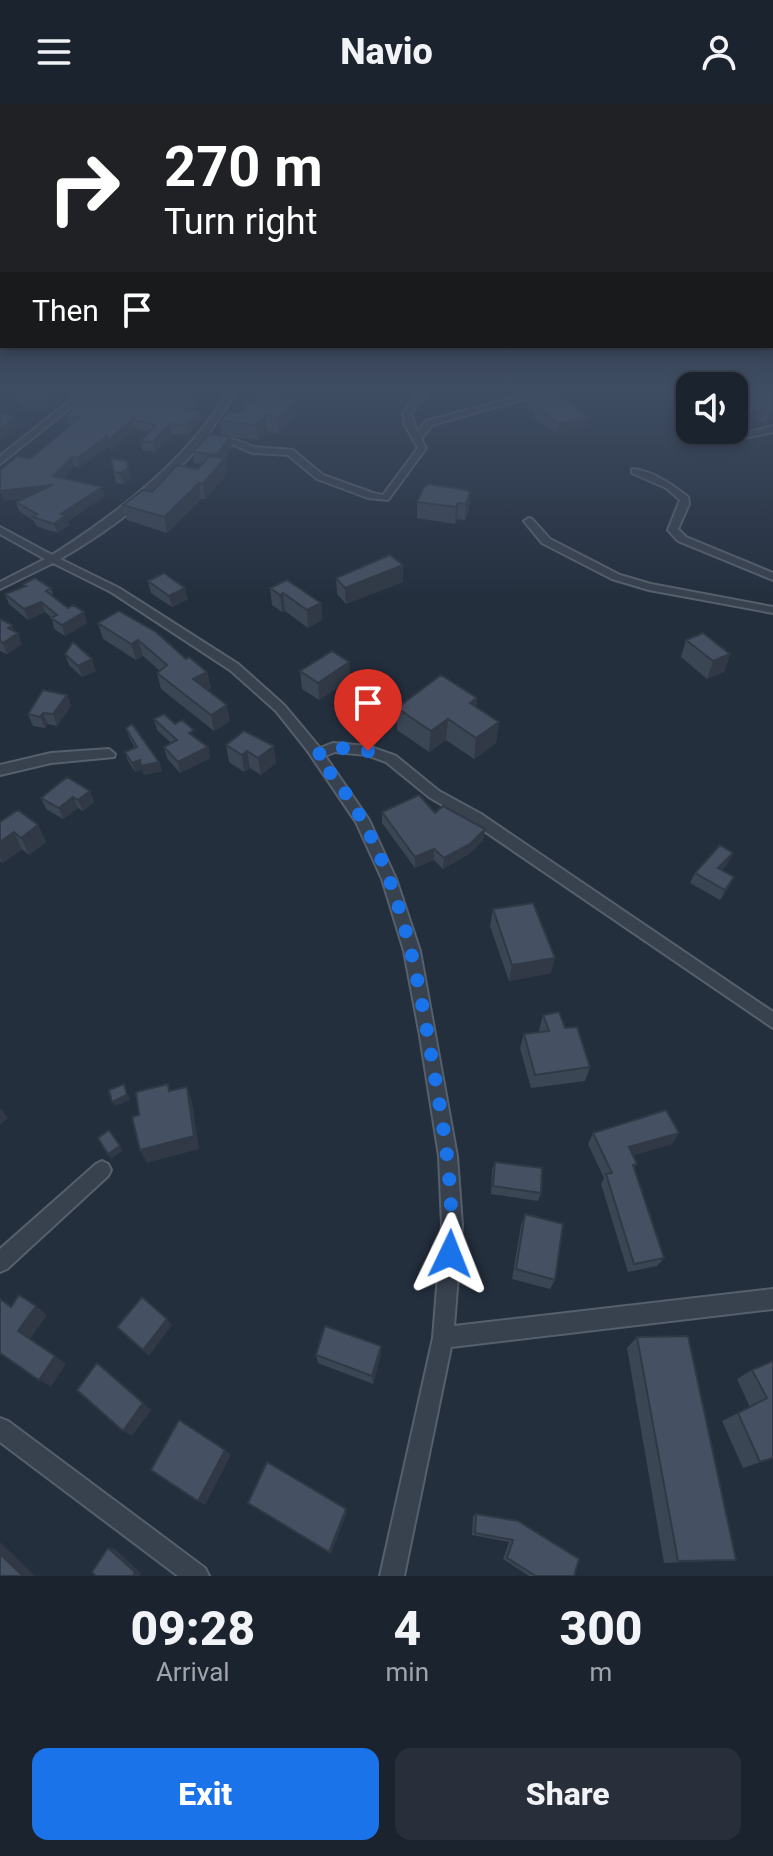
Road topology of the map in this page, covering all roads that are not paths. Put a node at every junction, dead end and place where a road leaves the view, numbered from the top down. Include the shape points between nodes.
1 (178, 460) edge
2 (301, 460) edge
3 (413, 460) edge
4 (635, 471) dead end
5 (529, 521) dead end
6 (0, 530) edge
7 (52, 559) junction
8 (773, 577) edge
9 (0, 586) edge
10 (773, 610) edge
11 (109, 754) dead end
12 (317, 755) junction
13 (0, 770) edge
14 (773, 1021) edge
15 (102, 1170) dead end
16 (0, 1262) edge
17 (773, 1299) edge
18 (443, 1338) junction
19 (0, 1429) edge
20 (197, 1576) edge
21 (392, 1576) edge

1 - 7 street via 135,503
2 - 3 street via 320,477 385,498
4 - 8 street via 685,499 685,509 673,525 682,539
5 - 10 street via 546,541 616,577
6 - 7 street
7 - 9 street
7 - 12 street via 115,590 234,667 280,708
11 - 13 street via 51,758
12 - 14 street via 333,747 391,759 434,794
12 - 18 street via 362,820 389,879 412,951 448,1156 452,1225
15 - 16 street
17 - 18 street
18 - 21 street
19 - 20 street

